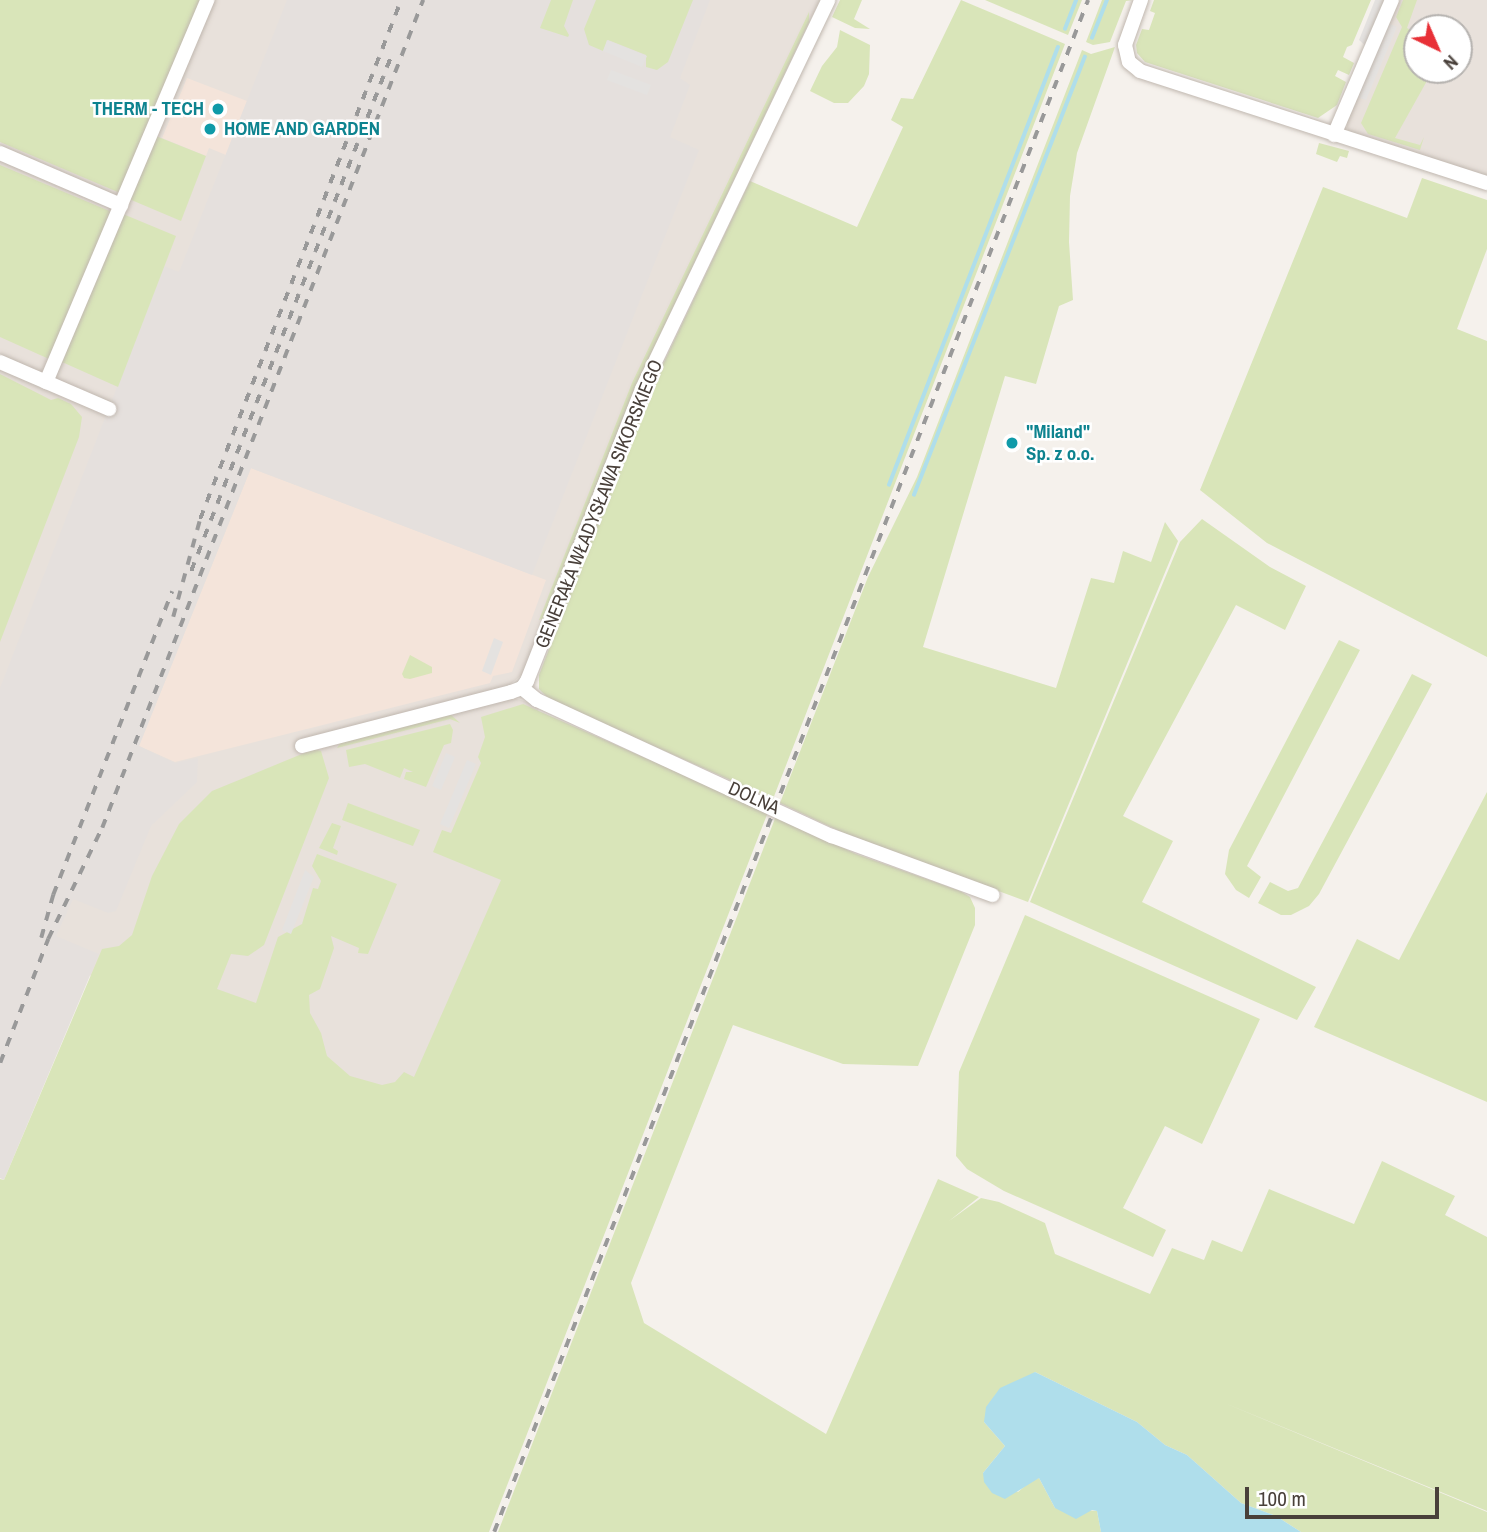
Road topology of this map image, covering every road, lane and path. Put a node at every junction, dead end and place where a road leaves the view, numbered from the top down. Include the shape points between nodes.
1 (207, 0) edge
2 (828, 0) edge
3 (1141, 0) edge
4 (1392, 0) edge
5 (1335, 135) junction
6 (0, 153) edge
7 (1487, 183) edge
8 (121, 205) junction
9 (0, 362) edge
10 (47, 382) junction
11 (109, 409) dead end
12 (522, 688) junction
13 (302, 746) dead end
14 (992, 895) dead end

1 - 8 street
2 - 12 street, GENERAŁA WŁADYSŁAWA SIKORSKIEGO via 642,389 531,675
3 - 5 street via 1125,40 1127,58 1140,71
4 - 5 street
5 - 7 street
6 - 8 street
8 - 10 street
9 - 10 street
10 - 11 street
12 - 13 street
12 - 14 street, DOLNA via 537,700 832,836

